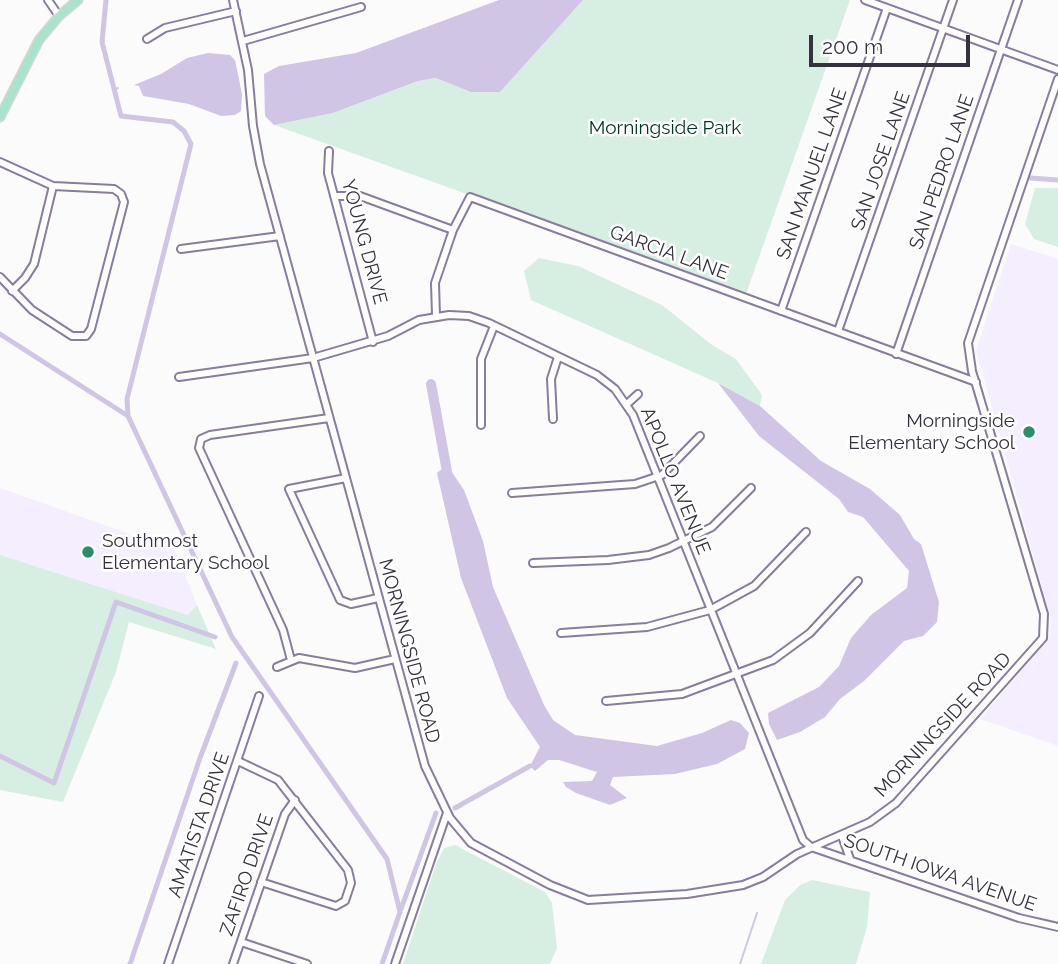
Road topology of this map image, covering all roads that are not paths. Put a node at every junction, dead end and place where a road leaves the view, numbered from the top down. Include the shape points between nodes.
1 (48, 0) edge
2 (78, 0) edge
3 (233, 0) edge
4 (864, 0) edge
5 (953, 0) edge
6 (1018, 0) edge
7 (361, 7) dead end
8 (887, 8) junction
9 (236, 11) junction
10 (59, 16) junction
11 (944, 28) junction
12 (147, 39) dead end
13 (243, 41) junction
14 (1001, 50) junction
15 (1058, 70) edge
16 (1058, 79) edge
17 (0, 117) edge
18 (329, 151) dead end
19 (0, 162) edge
20 (53, 186) junction
21 (334, 196) junction
22 (453, 230) junction
23 (280, 236) junction
24 (181, 250) dead end
25 (0, 277) edge
26 (12, 291) junction
27 (781, 311) junction
28 (436, 316) junction
29 (494, 326) junction
30 (838, 331) junction
31 (373, 341) junction
32 (896, 354) junction
33 (558, 357) junction
34 (313, 358) junction
35 (179, 377) dead end
36 (977, 382) junction
37 (638, 394) dead end
38 (627, 404) junction
39 (329, 418) junction
40 (553, 419) dead end
41 (481, 425) dead end
42 (701, 436) dead end
43 (658, 477) junction
44 (346, 478) junction
45 (751, 488) dead end
46 (512, 493) dead end
47 (806, 532) dead end
48 (683, 542) junction
49 (533, 563) dead end
50 (858, 581) dead end
51 (378, 598) junction
52 (710, 610) junction
53 (561, 632) dead end
54 (395, 659) junction
55 (292, 660) junction
56 (277, 667) dead end
57 (736, 676) junction
58 (259, 696) dead end
59 (606, 701) dead end
60 (238, 761) junction
61 (295, 800) junction
62 (447, 813) junction
63 (842, 836) junction
64 (813, 847) junction
65 (849, 859) junction
66 (261, 882) junction
67 (1058, 927) edge
68 (241, 942) junction
69 (168, 964) edge
70 (233, 964) edge
71 (307, 964) edge
72 (395, 964) edge

1 - 10 street
2 - 10 main road
3 - 9 street, MORNINGSIDE ROAD
4 - 8 street
5 - 11 street, SAN JOSE LANE
6 - 14 street, SAN PEDRO LANE
7 - 13 street
8 - 11 street
8 - 27 street, SAN MANUEL LANE
9 - 12 street via 165,28
9 - 13 street, MORNINGSIDE ROAD
10 - 17 main road via 33,50
11 - 14 street
11 - 30 street, SAN JOSE LANE
13 - 23 street, MORNINGSIDE ROAD via 256,146
14 - 15 street
14 - 32 street, SAN PEDRO LANE
16 - 36 street, MORNINGSIDE ROAD via 968,343
18 - 21 street, YOUNG DRIVE
19 - 20 street
20 - 26 street via 33,264
20 - 26 street via 114,189 123,198 91,329 83,337 72,336
21 - 22 street via 360,196
21 - 31 street, YOUNG DRIVE
22 - 27 street, GARCIA LANE via 470,197
22 - 28 street, GARCIA LANE via 435,283
23 - 24 street
23 - 34 street, MORNINGSIDE ROAD
25 - 26 street
27 - 30 street, GARCIA LANE
28 - 29 street, APOLLO AVENUE via 469,316
28 - 31 street, APOLLO AVENUE
29 - 33 street, APOLLO AVENUE
29 - 41 street via 481,359
30 - 32 street, GARCIA LANE
31 - 34 street, APOLLO AVENUE
32 - 36 street, GARCIA LANE
33 - 38 street, APOLLO AVENUE via 597,376
33 - 40 street via 551,379
34 - 35 street, APOLLO AVENUE
34 - 39 street, MORNINGSIDE ROAD
36 - 63 street, MORNINGSIDE ROAD via 1045,630 1038,646 896,803
37 - 38 street
38 - 43 street, APOLLO AVENUE
39 - 44 street, MORNINGSIDE ROAD
39 - 55 street via 210,435 201,439 199,448 283,630
42 - 43 street
43 - 46 street via 610,488
43 - 48 street, APOLLO AVENUE
44 - 51 street, MORNINGSIDE ROAD
44 - 51 street via 289,489 340,600 351,604
45 - 48 street via 712,527
47 - 52 street via 754,586
48 - 49 street via 649,555
48 - 52 street, APOLLO AVENUE
50 - 57 street via 796,646
51 - 54 street, MORNINGSIDE ROAD
52 - 53 street via 647,627
52 - 57 street, APOLLO AVENUE
54 - 55 street via 355,668 309,658
54 - 62 street, MORNINGSIDE ROAD via 425,766
55 - 56 street
57 - 59 street via 682,694
57 - 64 street, APOLLO AVENUE via 800,836
58 - 60 street, AMATISTA DRIVE
60 - 61 street via 273,776
60 - 69 street, AMATISTA DRIVE
61 - 66 street, ZAFIRO DRIVE via 285,814
61 - 66 street via 348,870 348,896 341,904 330,905
62 - 64 street, MORNINGSIDE ROAD via 463,836 490,855 588,900 732,887 763,877
62 - 72 street
63 - 64 street, MORNINGSIDE ROAD
63 - 65 street
64 - 65 street, SOUTH IOWA AVENUE
65 - 67 street, SOUTH IOWA AVENUE via 1019,918
66 - 68 street, ZAFIRO DRIVE
68 - 70 street, ZAFIRO DRIVE
68 - 71 street

